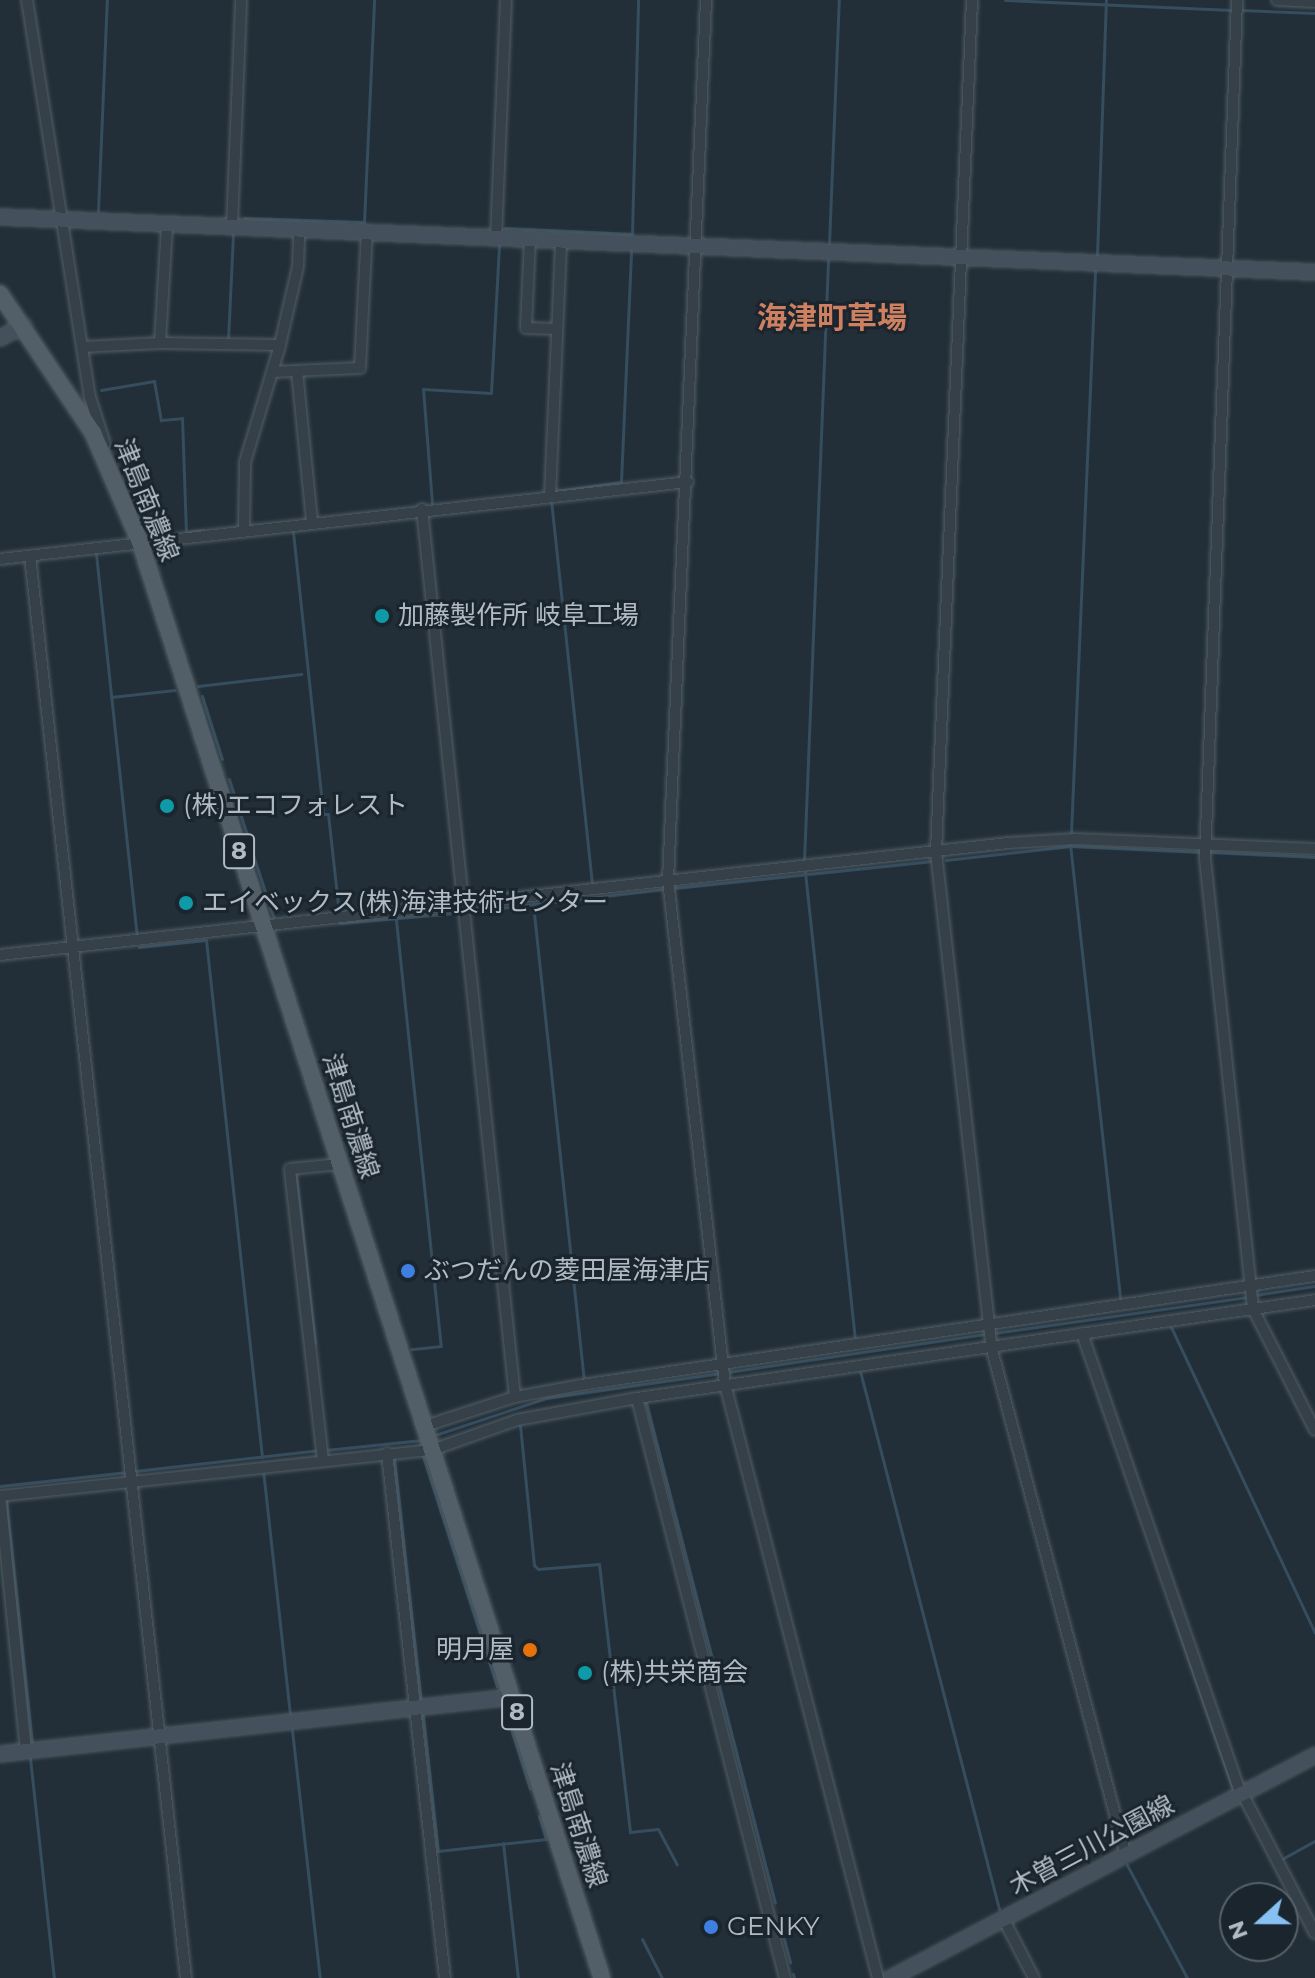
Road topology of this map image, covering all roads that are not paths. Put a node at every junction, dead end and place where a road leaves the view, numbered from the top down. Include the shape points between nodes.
1 (27, 0) edge
2 (241, 0) edge
3 (506, 0) edge
4 (706, 0) edge
5 (972, 0) edge
6 (1237, 0) edge
7 (1277, 0) edge
8 (1315, 2) edge
9 (0, 217) edge
10 (62, 220) junction
11 (167, 224) junction
12 (232, 227) junction
13 (299, 229) junction
14 (367, 231) junction
15 (496, 238) junction
16 (530, 239) junction
17 (561, 241) junction
18 (696, 246) junction
19 (960, 256) junction
20 (1227, 268) junction
21 (1315, 272) edge
22 (0, 294) edge
23 (24, 325) junction
24 (557, 329) junction
25 (0, 338) edge
26 (160, 343) junction
27 (280, 345) junction
28 (83, 347) junction
29 (297, 371) junction
30 (272, 372) junction
31 (112, 473) junction
32 (688, 482) junction
33 (550, 496) junction
34 (422, 509) junction
35 (312, 521) junction
36 (244, 529) junction
37 (140, 542) junction
38 (30, 556) junction
39 (0, 559) edge
40 (1204, 844) junction
41 (1315, 849) edge
42 (936, 852) junction
43 (668, 880) junction
44 (462, 904) junction
45 (263, 925) junction
46 (73, 947) junction
47 (0, 955) edge
48 (340, 1164) junction
49 (1315, 1276) edge
50 (1251, 1287) junction
51 (1315, 1300) edge
52 (1253, 1307) junction
53 (988, 1326) junction
54 (1082, 1333) junction
55 (991, 1344) junction
56 (722, 1365) junction
57 (724, 1383) junction
58 (515, 1397) junction
59 (637, 1398) junction
60 (1315, 1430) edge
61 (429, 1438) junction
62 (387, 1453) junction
63 (323, 1459) junction
64 (131, 1475) junction
65 (512, 1697) junction
66 (414, 1708) junction
67 (160, 1736) junction
68 (26, 1751) junction
69 (0, 1754) edge
70 (1315, 1755) edge
71 (1241, 1793) junction
72 (1126, 1856) junction
73 (1004, 1920) junction
74 (1315, 1933) edge
75 (186, 1978) edge
76 (445, 1978) edge
77 (602, 1978) edge
78 (785, 1978) edge
79 (878, 1978) edge
80 (891, 1978) edge
81 (1034, 1978) edge

1 - 10 street
2 - 12 street
3 - 15 street
4 - 18 street
5 - 19 street
6 - 20 street
7 - 8 street
9 - 10 street
10 - 11 street
10 - 28 street
11 - 12 street
11 - 26 street
12 - 13 street
13 - 14 street
13 - 27 street via 298,267
14 - 15 street
14 - 29 street via 360,368
15 - 16 street
16 - 17 street
16 - 24 street via 526,328
17 - 18 street
17 - 24 street
18 - 19 street
18 - 32 street
19 - 20 street
19 - 42 street
20 - 21 street
20 - 40 street
22 - 23 main road, 津島南濃線 / 8
23 - 25 street
23 - 31 main road, 津島南濃線 / 8 via 78,406
24 - 33 street
26 - 27 street
26 - 28 street
27 - 30 street
28 - 31 street via 90,397
29 - 30 street
29 - 35 street
30 - 36 street via 245,462
31 - 37 main road, 津島南濃線 / 8
32 - 33 street
32 - 43 street
33 - 34 street
34 - 35 street
34 - 44 street
35 - 36 street
36 - 37 street
37 - 38 street
37 - 45 main road, 津島南濃線 / 8
38 - 39 street
38 - 46 street
40 - 41 street
40 - 42 street via 1075,839
40 - 50 street
42 - 43 street
42 - 53 street
43 - 44 street
43 - 56 street
44 - 45 street
44 - 58 street
45 - 46 street
45 - 48 main road, 津島南濃線 / 8
46 - 47 street
46 - 64 street
48 - 61 main road, 津島南濃線 / 8
48 - 63 street via 290,1169
49 - 50 street
50 - 52 street
50 - 53 street
51 - 52 street
52 - 54 street
52 - 60 street
53 - 55 street
53 - 56 street
54 - 55 street
54 - 71 street
55 - 57 street
55 - 72 street
56 - 57 street
56 - 58 street
57 - 59 street
57 - 79 street
58 - 61 street
59 - 61 street
59 - 78 street
61 - 62 street
61 - 65 main road, 津島南濃線 / 8
62 - 63 street
62 - 66 street
63 - 64 street
64 - 67 street
64 - 68 street via 0,1496
65 - 66 street
65 - 77 main road, 津島南濃線 / 8
66 - 67 street
66 - 76 street
67 - 68 street
67 - 75 street
68 - 69 street
70 - 71 street, 木曽三川公園線
71 - 72 street, 木曽三川公園線
71 - 74 street
72 - 73 street, 木曽三川公園線
73 - 80 street, 木曽三川公園線
73 - 81 street

